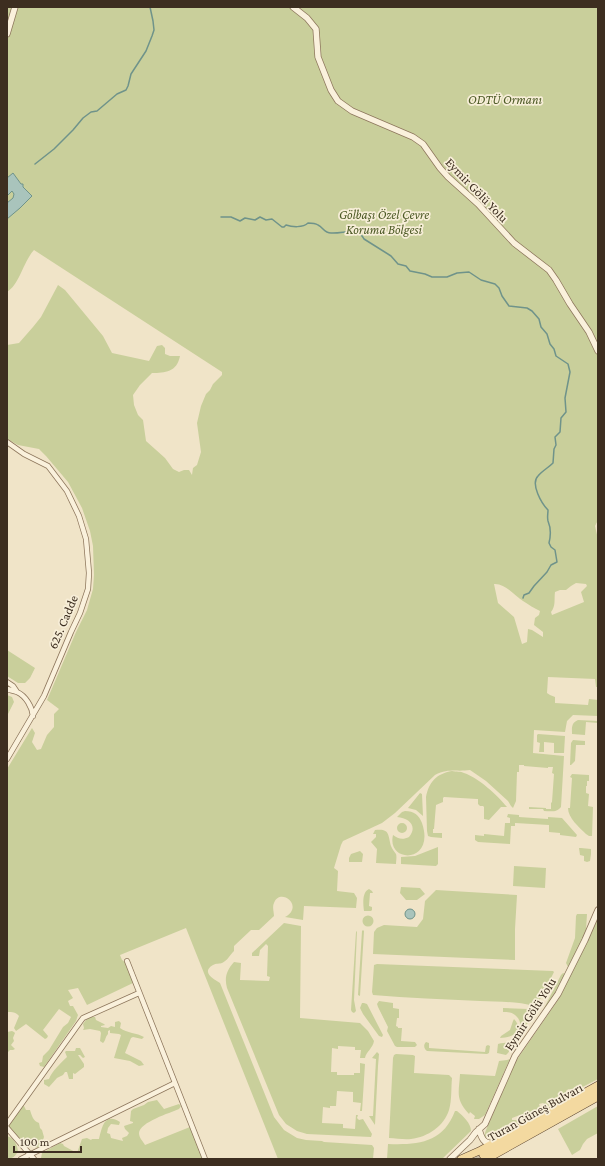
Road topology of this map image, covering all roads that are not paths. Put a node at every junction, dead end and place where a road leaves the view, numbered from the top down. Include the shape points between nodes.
1 (15, 7) edge
2 (293, 7) edge
3 (7, 34) edge
4 (598, 351) edge
5 (7, 442) edge
6 (7, 682) edge
7 (7, 689) edge
8 (17, 692) junction
9 (32, 716) junction
10 (7, 759) edge
11 (598, 910) edge
12 (127, 962) dead end
13 (139, 994) junction
14 (175, 1083) junction
15 (598, 1085) edge
16 (598, 1090) edge
17 (598, 1097) edge
18 (598, 1102) edge
19 (7, 1124) edge
20 (7, 1128) edge
21 (479, 1129) junction
22 (494, 1143) junction
23 (30, 1155) junction
24 (481, 1156) edge
25 (21, 1159) edge
26 (34, 1159) edge
27 (205, 1159) edge
28 (450, 1159) edge
29 (460, 1159) edge
30 (496, 1159) edge

1 - 3 street
2 - 4 street, Eymir Gölü Yolu via 308,18 316,29 318,57 338,102 423,144 448,177 478,204 514,243 546,266 589,332
5 - 9 street, 625. Cadde via 48,466 61,482 79,516 88,550 89,573 85,601 44,696
6 - 8 street
7 - 8 street
8 - 9 street via 28,703
9 - 10 street, 625. Cadde
11 - 21 street, Eymir Gölü Yolu via 561,989 515,1056 490,1114
12 - 13 street
13 - 14 street
13 - 19 street via 87,1016 80,1022
14 - 23 street
14 - 27 street
15 - 22 main road
16 - 24 main road, Turan Güneş Bulvarı
17 - 24 main road, Turan Güneş Bulvarı
18 - 30 main road
20 - 23 street
21 - 22 street via 483,1140
21 - 28 street
21 - 29 street via 477,1136 464,1150
22 - 24 main road
23 - 25 street
23 - 26 street
24 - 29 main road

